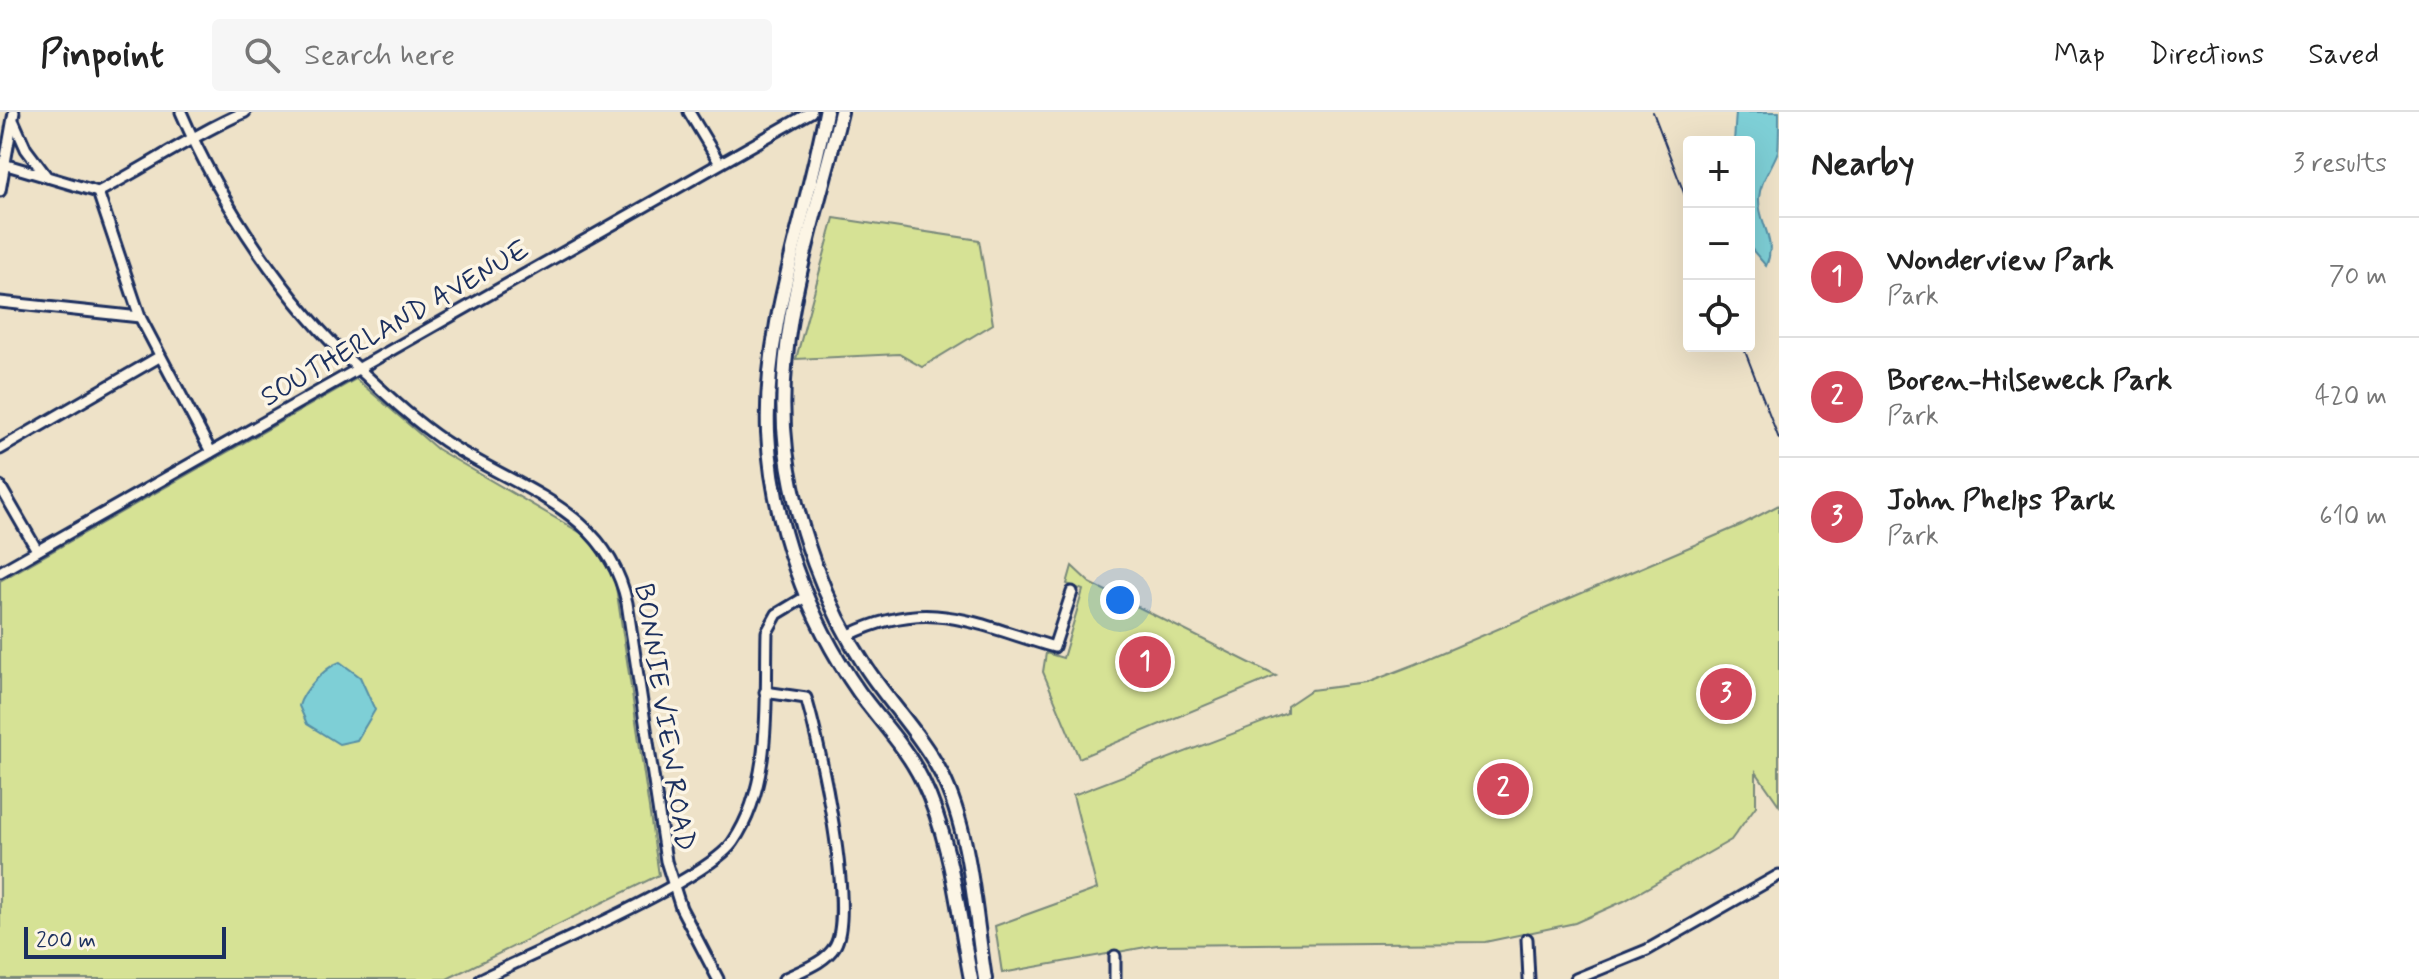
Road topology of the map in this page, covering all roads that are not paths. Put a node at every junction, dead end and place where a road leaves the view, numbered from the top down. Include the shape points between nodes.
1 (181, 112) edge
2 (245, 112) edge
3 (689, 112) edge
4 (811, 112) edge
5 (824, 112) edge
6 (841, 112) edge
7 (14, 116) edge
8 (193, 139) junction
9 (719, 162) junction
10 (829, 162) junction
11 (2, 164) edge
12 (47, 177) junction
13 (0, 191) edge
14 (98, 192) junction
15 (0, 302) edge
16 (140, 317) junction
17 (159, 357) junction
18 (358, 369) junction
19 (777, 379) junction
20 (0, 449) edge
21 (211, 452) junction
22 (0, 486) edge
23 (37, 550) junction
24 (0, 572) edge
25 (1072, 592) dead end
26 (807, 596) junction
27 (849, 635) junction
28 (765, 692) junction
29 (1779, 875) edge
30 (673, 885) junction
31 (1527, 939) dead end
32 (1115, 956) dead end
33 (481, 979) edge
34 (718, 979) edge
35 (784, 979) edge
36 (971, 979) edge
37 (985, 979) edge
38 (1115, 979) edge
39 (1529, 979) edge
40 (1576, 979) edge

1 - 8 street, BONNIE VIEW ROAD
2 - 8 street
3 - 9 street
4 - 9 street, SOUTHERLAND AVENUE
5 - 10 main road via 833,118
5 - 19 main road via 781,301
6 - 10 main road
7 - 11 street
7 - 12 street via 26,149
8 - 14 street
8 - 18 street, BONNIE VIEW ROAD via 290,294
9 - 18 street, SOUTHERLAND AVENUE
10 - 19 main road
11 - 12 street
11 - 13 street
12 - 14 street
14 - 16 street
15 - 16 street
16 - 17 street
17 - 20 street
17 - 21 street
18 - 21 street, SOUTHERLAND AVENUE
18 - 30 street, BONNIE VIEW ROAD via 440,439 573,516 599,539 616,564 627,603
19 - 26 main road via 768,432 776,497
19 - 27 main road via 800,522
21 - 23 street, SOUTHERLAND AVENUE
22 - 23 street
23 - 24 street, SOUTHERLAND AVENUE
25 - 27 street via 1054,647 938,615 894,616
26 - 28 street via 784,608 770,624
26 - 36 main road via 830,645 926,789 941,828
27 - 37 main road via 921,739 949,792 965,850
28 - 30 street via 759,778 740,828 724,853
28 - 35 street via 806,698 842,879 835,947
29 - 40 street via 1647,950
30 - 33 street
30 - 34 street, BONNIE VIEW ROAD
31 - 39 street
32 - 38 street

